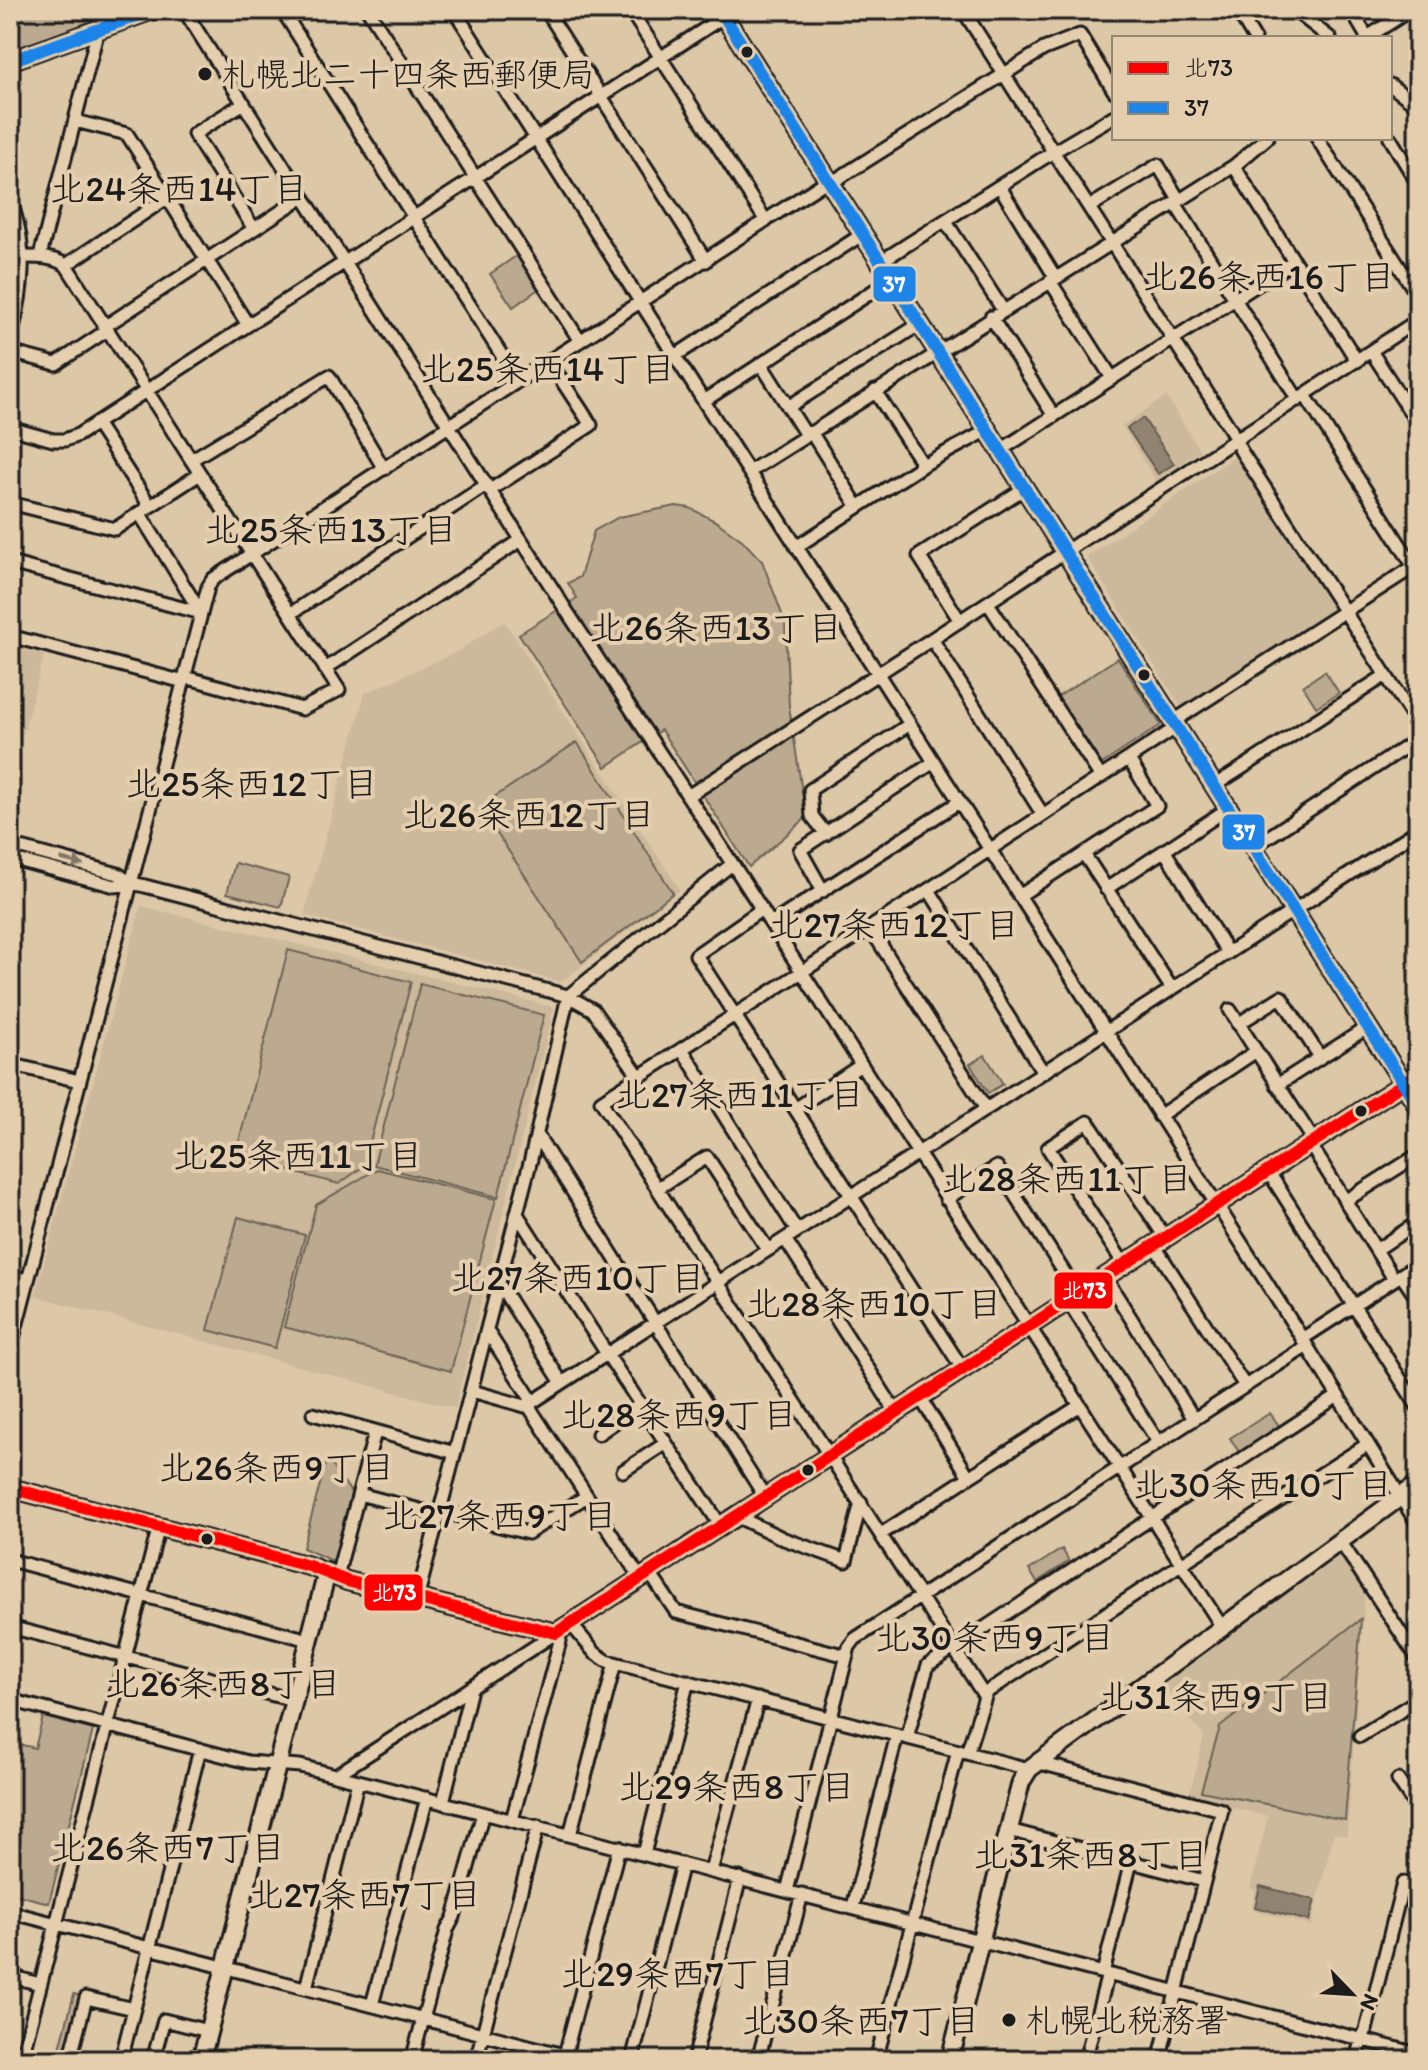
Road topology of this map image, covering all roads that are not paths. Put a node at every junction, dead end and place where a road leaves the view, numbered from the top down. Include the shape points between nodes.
1 (153, 10) edge
2 (184, 10) edge
3 (282, 10) edge
4 (368, 10) edge
5 (454, 10) edge
6 (546, 10) edge
7 (630, 10) edge
8 (963, 10) edge
9 (1237, 10) edge
10 (1294, 10) edge
11 (1351, 10) edge
12 (1410, 10) edge
13 (726, 12) edge
14 (98, 30) junction
15 (1253, 36) edge
16 (1327, 36) edge
17 (1365, 36) edge
18 (1368, 36) edge
19 (660, 58) junction
20 (10, 61) edge
21 (1004, 75) junction
22 (1392, 86) edge
23 (1112, 88) edge
24 (600, 96) junction
25 (244, 103) junction
26 (1418, 106) edge
27 (1112, 117) edge
28 (75, 121) junction
29 (536, 137) junction
30 (1265, 140) edge
31 (1318, 140) edge
32 (1391, 140) edge
33 (1053, 152) junction
34 (1234, 166) junction
35 (476, 177) junction
36 (829, 182) junction
37 (1418, 184) edge
38 (1000, 187) junction
39 (303, 197) junction
40 (167, 198) junction
41 (1177, 201) junction
42 (1089, 207) junction
43 (10, 210) edge
44 (414, 217) junction
45 (766, 221) junction
46 (946, 222) junction
47 (254, 229) junction
48 (863, 234) junction
49 (1111, 243) junction
50 (40, 256) junction
51 (20, 257) junction
52 (207, 260) junction
53 (706, 261) junction
54 (1294, 261) junction
55 (345, 262) junction
56 (880, 262) junction
57 (66, 265) junction
58 (892, 279) junction
59 (1052, 279) junction
60 (1418, 296) edge
61 (1234, 300) junction
62 (641, 302) junction
63 (1003, 310) junction
64 (991, 317) junction
65 (1418, 320) edge
66 (920, 324) junction
67 (248, 325) junction
68 (10, 326) edge
69 (105, 329) junction
70 (1173, 339) junction
71 (580, 341) junction
72 (938, 351) junction
73 (1371, 351) junction
74 (10, 352) edge
75 (675, 356) junction
76 (549, 361) junction
77 (1357, 361) junction
78 (761, 364) junction
79 (1112, 378) junction
80 (518, 381) junction
81 (147, 390) junction
82 (875, 391) junction
83 (1301, 397) junction
84 (704, 401) junction
85 (788, 407) junction
86 (1054, 416) junction
87 (96, 423) junction
88 (1418, 424) edge
89 (449, 426) junction
90 (10, 428) edge
91 (988, 430) junction
92 (808, 434) junction
93 (1236, 440) junction
94 (1001, 450) junction
95 (191, 460) junction
96 (923, 465) junction
97 (384, 469) junction
98 (749, 472) junction
99 (200, 474) junction
100 (488, 487) junction
101 (1025, 488) junction
102 (10, 503) edge
103 (150, 506) junction
104 (858, 507) junction
105 (140, 514) junction
106 (521, 540) junction
107 (796, 547) junction
108 (1066, 552) junction
109 (251, 554) junction
110 (10, 563) edge
111 (1417, 567) edge
112 (988, 603) junction
113 (1345, 611) junction
114 (201, 613) junction
115 (290, 614) junction
116 (960, 621) junction
117 (10, 636) edge
118 (932, 639) junction
119 (325, 669) junction
120 (878, 674) junction
121 (1386, 675) junction
122 (184, 680) junction
123 (910, 724) junction
124 (1175, 724) junction
125 (1418, 725) edge
126 (1418, 739) edge
127 (1129, 759) junction
128 (934, 762) junction
129 (1101, 777) junction
130 (1214, 786) junction
131 (688, 796) junction
132 (959, 802) junction
133 (1229, 808) junction
134 (1043, 815) junction
135 (1418, 830) edge
136 (826, 834) junction
137 (10, 845) edge
138 (1253, 847) junction
139 (989, 849) junction
140 (1164, 850) junction
141 (1084, 854) junction
142 (10, 858) edge
143 (732, 864) junction
144 (131, 883) junction
145 (1106, 889) junction
146 (929, 890) junction
147 (823, 891) junction
148 (1019, 896) junction
149 (762, 909) junction
150 (1293, 910) junction
151 (771, 924) junction
152 (870, 928) junction
153 (1228, 953) junction
154 (801, 972) junction
155 (1172, 989) junction
156 (568, 996) junction
157 (1230, 1010) dead end
158 (736, 1014) junction
159 (1238, 1024) junction
160 (1368, 1027) junction
161 (1106, 1032) junction
162 (682, 1049) junction
163 (1255, 1052) junction
164 (1320, 1057) junction
165 (10, 1064) edge
166 (861, 1065) junction
167 (1043, 1072) junction
168 (639, 1076) junction
169 (1411, 1078) edge
170 (79, 1081) junction
171 (1277, 1085) junction
172 (1418, 1106) edge
173 (795, 1109) junction
174 (986, 1109) junction
175 (1159, 1116) junction
176 (537, 1135) junction
177 (1312, 1143) junction
178 (917, 1154) junction
179 (1418, 1155) edge
180 (1268, 1171) junction
181 (658, 1188) junction
182 (850, 1197) junction
183 (946, 1199) junction
184 (1345, 1201) junction
185 (1215, 1205) junction
186 (517, 1214) junction
187 (1418, 1222) edge
188 (797, 1231) junction
189 (785, 1239) junction
190 (1160, 1241) junction
191 (768, 1250) junction
192 (1376, 1250) junction
193 (1124, 1264) junction
194 (1418, 1264) edge
195 (10, 1276) edge
196 (1105, 1277) junction
197 (1398, 1277) junction
198 (28, 1280) junction
199 (718, 1282) junction
200 (499, 1284) junction
201 (1073, 1297) junction
202 (1418, 1300) edge
203 (1354, 1306) junction
204 (655, 1323) junction
205 (1028, 1327) junction
206 (487, 1331) junction
207 (1304, 1342) junction
208 (10, 1350) edge
209 (607, 1354) junction
210 (962, 1368) junction
211 (562, 1383) junction
212 (1245, 1386) junction
213 (472, 1391) junction
214 (1338, 1396) junction
215 (920, 1397) junction
216 (530, 1404) junction
217 (641, 1404) junction
218 (1079, 1406) junction
219 (1418, 1407) edge
220 (896, 1412) junction
221 (313, 1414) dead end
222 (1194, 1419) junction
223 (375, 1432) junction
224 (598, 1434) dead end
225 (1158, 1442) junction
226 (666, 1443) junction
227 (1368, 1444) junction
228 (455, 1453) junction
229 (830, 1455) junction
230 (1119, 1468) junction
231 (623, 1471) dead end
232 (969, 1477) junction
233 (1418, 1484) edge
234 (10, 1488) edge
235 (359, 1494) junction
236 (587, 1496) junction
237 (765, 1497) junction
238 (1401, 1497) junction
239 (861, 1502) junction
240 (440, 1513) junction
241 (736, 1516) junction
242 (1151, 1518) junction
243 (1418, 1525) edge
244 (159, 1526) junction
245 (721, 1526) junction
246 (881, 1534) junction
247 (1340, 1541) junction
248 (10, 1560) edge
249 (1181, 1564) junction
250 (332, 1574) junction
251 (644, 1575) junction
252 (141, 1595) junction
253 (921, 1596) junction
254 (417, 1599) junction
255 (10, 1627) edge
256 (1222, 1627) junction
257 (563, 1628) junction
258 (309, 1640) junction
259 (954, 1647) junction
260 (847, 1656) junction
261 (125, 1657) junction
262 (1418, 1659) edge
263 (615, 1663) junction
264 (688, 1681) junction
265 (471, 1689) junction
266 (984, 1694) junction
267 (758, 1699) junction
268 (12, 1700) edge
269 (293, 1700) junction
270 (1418, 1700) edge
271 (832, 1718) junction
272 (10, 1719) edge
273 (107, 1725) junction
274 (902, 1736) junction
275 (1360, 1736) dead end
276 (200, 1749) junction
277 (963, 1752) junction
278 (276, 1765) junction
279 (1032, 1765) junction
280 (336, 1775) junction
281 (1398, 1780) dead end
282 (358, 1781) junction
283 (427, 1798) junction
284 (443, 1802) junction
285 (1418, 1810) edge
286 (483, 1813) junction
287 (512, 1820) junction
288 (538, 1826) junction
289 (1009, 1830) junction
290 (570, 1835) junction
291 (619, 1847) junction
292 (644, 1854) junction
293 (1131, 1862) junction
294 (682, 1864) junction
295 (711, 1871) junction
296 (740, 1878) junction
297 (1204, 1881) junction
298 (1418, 1886) edge
299 (787, 1891) junction
300 (802, 1894) junction
301 (853, 1907) junction
302 (10, 1912) edge
303 (913, 1923) junction
304 (56, 1924) junction
305 (981, 1941) junction
306 (149, 1948) junction
307 (225, 1967) junction
308 (1106, 1974) junction
309 (10, 1976) edge
310 (40, 1984) junction
311 (306, 1988) junction
312 (1176, 1992) junction
313 (372, 2005) junction
314 (134, 2009) junction
315 (422, 2018) junction
316 (208, 2031) junction
317 (483, 2034) junction
318 (1361, 2040) junction
319 (1418, 2054) edge
320 (564, 2058) edge
321 (23, 2059) edge
322 (70, 2060) edge
323 (121, 2060) edge
324 (153, 2060) edge
325 (201, 2060) edge
326 (412, 2060) edge
327 (476, 2060) edge
328 (583, 2060) edge
329 (632, 2060) edge
330 (694, 2060) edge
331 (758, 2060) edge
332 (876, 2060) edge
333 (950, 2060) edge
334 (1085, 2060) edge
335 (1159, 2060) edge
336 (1356, 2060) edge

1 - 14 street
2 - 25 street
3 - 44 street
4 - 35 street
5 - 29 street
6 - 24 street
7 - 19 street
8 - 21 street
9 - 15 street
10 - 16 street
11 - 17 street
12 - 18 street
13 - 19 street
13 - 36 street
14 - 20 street
14 - 28 street
19 - 24 street
19 - 45 street
21 - 23 street via 1044,49 1080,35
21 - 33 street
21 - 36 street
22 - 26 street
24 - 29 street
24 - 53 street
25 - 39 street
25 - 47 street via 194,134
27 - 33 street
28 - 40 street via 127,134
28 - 50 street
29 - 35 street
29 - 62 street
30 - 34 street
31 - 60 street
32 - 37 street
33 - 38 street
33 - 42 street
34 - 41 street
34 - 54 street
35 - 44 street
35 - 71 street
36 - 45 street
36 - 48 street
38 - 46 street
38 - 59 street
39 - 47 street
39 - 55 street
40 - 52 street
40 - 57 street
41 - 42 street via 1158,165
41 - 49 street
41 - 61 street
42 - 49 street
43 - 51 main road
44 - 55 street
44 - 80 street
45 - 53 street
46 - 56 street
46 - 63 street
47 - 52 street
48 - 56 street
48 - 75 street
49 - 59 street
49 - 70 street
50 - 51 street
50 - 57 street
51 - 68 main road
52 - 67 street
52 - 69 street
53 - 62 street
54 - 61 street
54 - 77 street
55 - 67 street
55 - 89 street
56 - 58 street
57 - 69 street
58 - 66 street
58 - 78 street
59 - 63 street
59 - 79 street
61 - 70 street
61 - 83 street
62 - 71 street
62 - 75 street
63 - 64 street
64 - 72 street
64 - 86 street
65 - 73 street
66 - 72 street
66 - 85 street
67 - 81 street
69 - 74 street via 56,364
69 - 81 street
70 - 79 street
70 - 93 street
71 - 76 street
72 - 82 street
72 - 91 street
73 - 77 street
73 - 88 street
75 - 84 street
76 - 80 street
76 - 100 street via 591,425
77 - 83 street
78 - 84 street
78 - 85 street
79 - 86 street
80 - 89 street
81 - 87 street
81 - 95 street
82 - 92 street
82 - 96 street
83 - 93 street
83 - 111 street
84 - 98 street
85 - 92 street
86 - 94 street
87 - 90 street via 65,440
87 - 103 street
89 - 97 street
89 - 100 street
91 - 94 street
91 - 96 street
92 - 98 street
92 - 104 street
93 - 108 street
93 - 113 street
94 - 101 street
95 - 97 street via 329,376
95 - 99 street
96 - 104 street
97 - 109 street
98 - 107 street
99 - 103 street
99 - 109 street
100 - 106 street
100 - 115 street
101 - 108 street
101 - 116 street via 919,556
102 - 105 street via 115,529
103 - 105 street
104 - 107 street
105 - 114 street
106 - 119 street
106 - 131 street
107 - 120 street
108 - 112 street
108 - 124 street
109 - 114 street via 213,579
109 - 115 street
110 - 114 street
111 - 113 street
112 - 116 street
112 - 129 street
113 - 121 street
113 - 124 street
114 - 122 street
115 - 119 street
116 - 118 street
117 - 122 street
118 - 120 street
118 - 134 street
119 - 122 street via 339,690 302,709
120 - 123 street
120 - 131 street
121 - 125 street
121 - 130 street
122 - 144 street
123 - 128 street
123 - 136 street via 810,790 812,816
124 - 127 street
124 - 130 street
126 - 138 street
127 - 129 street
127 - 141 street via 1157,806
128 - 132 street
128 - 136 street
129 - 134 street
130 - 133 street
131 - 143 street
132 - 139 street
132 - 147 street
133 - 138 street
133 - 140 street
134 - 139 street
135 - 150 street
136 - 147 street via 800,850
137 -> 144 street via 118,874
138 - 150 street
139 - 146 street
139 - 148 street
140 - 145 street
140 - 153 street
141 - 145 street
141 - 148 street
142 - 144 street via 115,886
143 - 149 street
143 - 156 street
144 - 156 street
144 - 170 street
145 - 155 street
146 - 152 street
146 - 167 street
147 - 151 street
148 - 161 street
149 - 151 street
149 - 158 street via 696,955
150 - 153 street
150 - 160 street
151 - 154 street
152 - 154 street
152 - 174 street
153 - 155 street
154 - 158 street
154 - 166 street
155 - 161 street
156 - 168 street via 593,1010
156 - 176 street
157 - 159 street
158 - 162 street
158 - 173 street
159 - 163 street
159 - 164 street via 1281,997
160 - 164 street
160 - 169 street
161 - 167 street
161 - 175 street
162 - 168 street
162 - 188 street
163 - 171 street
163 - 175 street
164 - 171 street
165 - 170 street
166 - 173 street
166 - 178 street
167 - 174 street
168 - 181 street via 601,1101
169 - 172 street
169 - 177 street
170 - 198 street
171 - 177 street
173 - 182 street
174 - 178 street
175 - 185 street
176 - 186 street
176 - 204 street
177 - 180 street
177 - 184 street
178 - 182 street
178 - 183 street
179 - 184 street
180 - 185 street
180 - 203 street
181 - 191 street via 707,1157
181 - 199 street
182 - 188 street
182 - 210 street
183 - 201 street via 997,1167
183 - 205 street
184 - 192 street
185 - 190 street
185 - 207 street
186 - 200 street
186 - 209 street
187 - 192 street
188 - 189 street
189 - 191 street
189 - 220 street
190 - 193 street
190 - 193 street via 1088,1122 1048,1148
190 - 212 street
191 - 199 street
192 - 197 street
193 - 196 street
194 - 197 street
195 - 198 street
196 - 201 street
196 - 222 street
197 - 202 street
197 - 203 street
198 - 208 street
199 - 204 street
199 - 229 street
200 - 206 street
200 - 211 street
201 - 205 street
201 - 225 street
203 - 207 street
203 - 219 street
204 - 209 street
204 - 237 street
205 - 210 street
205 - 218 street
206 - 213 street
206 - 216 street
207 - 212 street
207 - 214 street
209 - 211 street
209 - 217 street
210 - 215 street
211 - 216 street
212 - 222 street
213 - 216 street
213 - 228 street
214 - 227 street
214 - 242 street
215 - 220 street
215 - 232 street
216 - 236 street
217 - 224 street
217 - 226 street
218 - 230 street
218 - 232 street
220 - 229 street
221 - 223 street
222 - 225 street
223 - 228 street
223 - 235 street
225 - 230 street
226 - 231 street
226 - 245 street
227 - 238 street
227 - 249 street
228 - 240 street
229 - 237 street
229 - 239 street
230 - 242 street
230 - 253 street
232 - 246 street
233 - 238 street
234 - 244 street
235 - 240 street
235 - 250 street
236 - 240 street via 528,1533
236 - 251 street
237 - 241 street
238 - 243 street
238 - 247 street
239 - 241 street via 846,1561
239 - 246 street
240 - 254 street
241 - 245 street
242 - 249 street
242 - 259 street
244 - 250 street
244 - 252 street
245 - 251 street
246 - 253 street
247 - 256 street
247 - 262 street
248 - 252 street
249 - 256 street
249 - 266 street
250 - 254 street
250 - 258 street
251 - 257 street
251 - 260 street via 676,1612
252 - 258 street
252 - 261 street
253 - 259 street
253 - 260 street via 855,1639
254 - 257 street
255 - 261 street
256 - 279 street
257 - 263 street
257 - 265 street
257 - 287 street
258 - 269 street
259 - 266 street
259 - 274 street via 928,1665
260 - 271 street
261 - 269 street
261 - 273 street
263 - 264 street
263 - 290 street
264 - 267 street
264 - 292 street
265 - 280 street
265 - 284 street
266 - 277 street
267 - 271 street
267 - 295 street
268 - 272 street
268 - 273 street
269 - 278 street
270 - 275 street
271 - 274 street
271 - 299 street
273 - 276 street
273 - 304 street
274 - 277 street
274 - 301 street
276 - 278 street
276 - 306 street
277 - 279 street
277 - 303 street
278 - 280 street
278 - 307 street
279 - 289 street via 1021,1782
279 - 297 street via 1222,1810
280 - 282 street
281 - 285 street
282 - 283 street
282 - 311 street
283 - 284 street
283 - 313 street
284 - 286 street
286 - 287 street
286 - 315 street
287 - 288 street
288 - 290 street
288 - 317 street
289 - 293 street
289 - 305 street
290 - 291 street
291 - 292 street
291 - 320 street
292 - 294 street
293 - 297 street
293 - 308 street
294 - 295 street
294 - 329 street
295 - 296 street
296 - 299 street
296 - 330 street
297 - 312 street
298 - 318 street via 1403,1883
299 - 300 street
300 - 301 street
300 - 331 street
301 - 303 street
302 - 304 street
303 - 305 street
303 - 332 street
304 - 306 street
304 - 310 street
305 - 308 street
305 - 333 street
306 - 307 street
306 - 314 street
307 - 311 street
307 - 316 street
308 - 312 street
308 - 334 street
309 - 310 street
310 - 321 street
311 - 313 street
312 - 318 street
312 - 335 street
313 - 315 street
314 - 322 street via 86,1998
314 - 323 street
315 - 317 street
315 - 326 street
316 - 324 street via 164,2020
316 - 325 street
317 - 320 street
317 - 327 street
318 - 319 street
318 - 336 street
320 - 328 street

